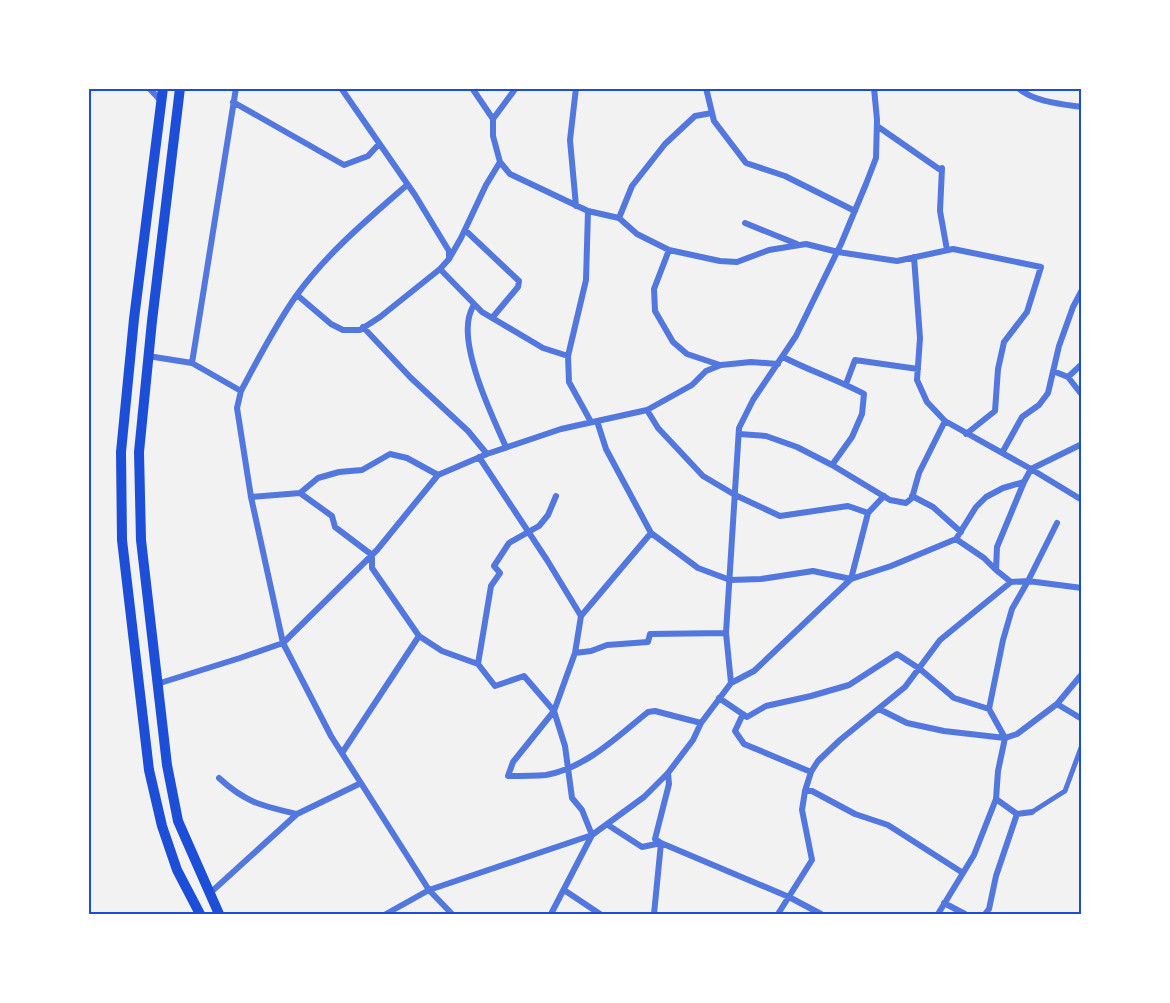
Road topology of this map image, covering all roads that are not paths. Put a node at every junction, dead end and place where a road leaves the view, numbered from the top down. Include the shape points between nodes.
1 (150, 88) edge
2 (163, 88) edge
3 (180, 88) edge
4 (236, 88) edge
5 (341, 88) edge
6 (472, 88) edge
7 (516, 88) edge
8 (576, 88) edge
9 (706, 88) edge
10 (874, 88) edge
11 (1018, 88) edge
12 (162, 101) junction
13 (233, 102) junction
14 (1082, 107) edge
15 (712, 113) junction
16 (493, 119) junction
17 (877, 126) junction
18 (379, 144) junction
19 (500, 162) junction
20 (407, 184) junction
21 (576, 206) junction
22 (588, 211) junction
23 (855, 211) junction
24 (619, 218) junction
25 (745, 223) dead end
26 (465, 230) junction
27 (801, 245) junction
28 (669, 250) junction
29 (947, 250) junction
30 (838, 252) junction
31 (914, 257) junction
32 (449, 259) junction
33 (440, 269) junction
34 (1082, 290) edge
35 (297, 295) junction
36 (474, 304) junction
37 (492, 318) junction
38 (363, 327) junction
39 (148, 356) junction
40 (568, 356) junction
41 (783, 357) junction
42 (192, 363) junction
43 (778, 364) junction
44 (1082, 364) edge
45 (721, 365) junction
46 (918, 369) junction
47 (1053, 370) junction
48 (1068, 377) junction
49 (846, 384) junction
50 (241, 391) junction
51 (1082, 395) edge
52 (647, 410) junction
53 (594, 421) junction
54 (945, 421) junction
55 (739, 434) junction
56 (966, 434) junction
57 (1082, 444) edge
58 (506, 447) junction
59 (1002, 453) junction
60 (487, 454) junction
61 (479, 458) junction
62 (832, 465) junction
63 (1031, 469) junction
64 (438, 475) junction
65 (1023, 482) junction
66 (300, 493) junction
67 (735, 495) junction
68 (556, 496) dead end
69 (884, 496) junction
70 (912, 496) junction
71 (251, 497) junction
72 (1082, 500) edge
73 (868, 513) junction
74 (1057, 523) dead end
75 (528, 531) junction
76 (961, 532) junction
77 (651, 533) junction
78 (956, 539) junction
79 (372, 555) junction
80 (996, 570) junction
81 (851, 579) junction
82 (730, 580) junction
83 (1028, 581) junction
84 (1011, 582) junction
85 (1082, 588) edge
86 (581, 615) junction
87 (726, 633) junction
88 (419, 636) junction
89 (283, 643) junction
90 (575, 653) junction
91 (478, 664) junction
92 (920, 669) junction
93 (1082, 674) edge
94 (731, 683) junction
95 (158, 684) junction
96 (719, 699) junction
97 (1057, 704) junction
98 (879, 709) junction
99 (989, 709) junction
100 (554, 711) junction
101 (743, 714) junction
102 (1082, 719) edge
103 (701, 723) junction
104 (1005, 738) junction
105 (1082, 745) edge
106 (342, 753) junction
107 (567, 768) junction
108 (811, 772) junction
109 (668, 773) junction
110 (219, 778) dead end
111 (361, 783) junction
112 (805, 791) junction
113 (996, 799) junction
114 (1032, 812) joint
115 (297, 814) junction
116 (1017, 814) junction
117 (608, 825) junction
118 (592, 835) junction
119 (661, 843) junction
120 (963, 873) junction
121 (429, 890) junction
122 (564, 890) junction
123 (209, 894) junction
124 (789, 897) junction
125 (944, 903) junction
126 (989, 913) edge
127 (200, 915) edge
128 (219, 915) edge
129 (386, 915) edge
130 (452, 915) edge
131 (551, 915) edge
132 (600, 915) edge
133 (654, 915) edge
134 (778, 915) edge
135 (821, 915) edge
136 (938, 915) edge
137 (966, 915) edge

1 - 12 street
2 - 12 main road
3 - 39 main road
4 - 13 street
5 - 18 street
6 - 16 street
7 - 16 street
8 - 21 street via 570,140
9 - 15 street
10 - 17 street
11 - 14 street via 1058,104
12 - 127 main road via 121,452 122,540 150,770 162,826 177,870
13 - 18 street via 344,165 368,156
13 - 42 street
15 - 23 street via 746,163 785,176
15 - 24 street via 695,116 665,144 632,186
16 - 19 street
17 - 23 street via 876,158
17 - 29 street via 942,168 940,211
18 - 20 street
19 - 21 street via 510,174
19 - 26 street
20 - 32 street via 449,251
20 - 35 street via 347,238
21 - 22 street
22 - 24 street
22 - 40 street via 586,280
23 - 30 street
24 - 28 street via 637,234
25 - 27 street
26 - 32 street
26 - 37 street via 519,281
27 - 28 street via 769,250 737,262
27 - 30 street
28 - 45 street via 654,289 655,311 673,342 687,354
29 - 31 street
29 - 56 street via 1041,267 1027,312 1004,342 995,411
30 - 31 street via 897,261
30 - 41 street
31 - 46 street via 921,338
32 - 33 street
33 - 36 street
33 - 38 street
34 - 47 street
35 - 38 street via 343,330
35 - 50 street
36 - 37 street
36 - 58 street via 467,338 483,396
37 - 40 street via 543,348
38 - 60 street
39 - 42 street
39 - 95 main road via 139,452 141,540
40 - 53 street via 569,382
41 - 43 street
41 - 49 street
42 - 50 street
43 - 45 street
43 - 55 street via 753,400
44 - 48 street
45 - 52 street
46 - 49 street via 855,360
46 - 54 street via 917,380 927,402
47 - 48 street
47 - 59 street via 1048,393 1022,417
48 - 51 street
49 - 62 street via 864,394 862,414 852,437
50 - 71 street via 237,408
52 - 53 street
52 - 67 street via 658,428 703,476
53 - 58 street
53 - 77 street
54 - 56 street
54 - 70 street
55 - 62 street via 766,436
55 - 67 street
56 - 59 street
57 - 63 street
58 - 60 street
59 - 63 street
60 - 61 street
61 - 64 street
61 - 75 street
62 - 69 street
63 - 65 street
63 - 72 street
64 - 66 street via 407,458 390,454 362,470 318,478
64 - 79 street
65 - 76 street via 986,497
65 - 80 street via 997,547
66 - 71 street
66 - 79 street via 332,516 335,527
67 - 73 street via 780,516 848,506
67 - 82 street
68 - 75 street via 548,515
69 - 70 street via 906,503
69 - 73 street
70 - 76 street via 933,507
71 - 89 street
73 - 81 street
74 - 83 street
75 - 86 street
75 - 91 street via 509,543 494,566 500,573 491,586
76 - 78 street
77 - 82 street via 698,568
77 - 86 street
78 - 80 street
78 - 81 street
79 - 88 street via 372,568
79 - 89 street
80 - 84 street
81 - 82 street via 813,571
81 - 94 street via 754,671
82 - 87 street
83 - 84 street
83 - 85 street
83 - 99 street via 1012,609
84 - 92 street via 940,640
86 - 90 street
87 - 90 street via 650,634 648,642 607,645
87 - 94 street
88 - 91 street via 442,651
88 - 106 street
89 - 95 street
89 - 106 street
90 - 100 street
91 - 100 street via 495,686 524,676
92 - 98 street
92 - 99 street via 954,698
92 - 101 street via 897,654 849,685 766,706 747,717
93 - 97 street
94 - 96 street
95 - 123 main road via 178,821
96 - 101 street
96 - 103 street
97 - 102 street
97 - 104 street via 1017,734
98 - 104 street via 907,723
98 - 108 street via 840,740
99 - 104 street
100 - 107 street
100 - 107 street via 513,762 508,776 546,774
101 - 108 street via 735,731 744,744
103 - 107 street via 648,712 602,750
103 - 109 street
104 - 113 street
105 - 114 street via 1065,791
106 - 111 street
107 - 118 street via 572,798 582,810
108 - 112 street
109 - 117 street
109 - 119 street via 669,784 655,839
110 - 115 street via 250,801
111 - 115 street
111 - 121 street
112 - 120 street via 888,825
112 - 124 street via 802,810 812,860
113 - 116 street
113 - 120 street
114 - 116 street
115 - 123 street
116 - 126 street via 996,876
117 - 118 street
117 - 119 street via 642,847
118 - 121 street
118 - 122 street
119 - 124 street
119 - 133 street
120 - 125 street
121 - 129 street
121 - 130 street
122 - 131 street
122 - 132 street
123 - 128 main road
124 - 134 street
124 - 135 street
125 - 136 street
125 - 137 street

